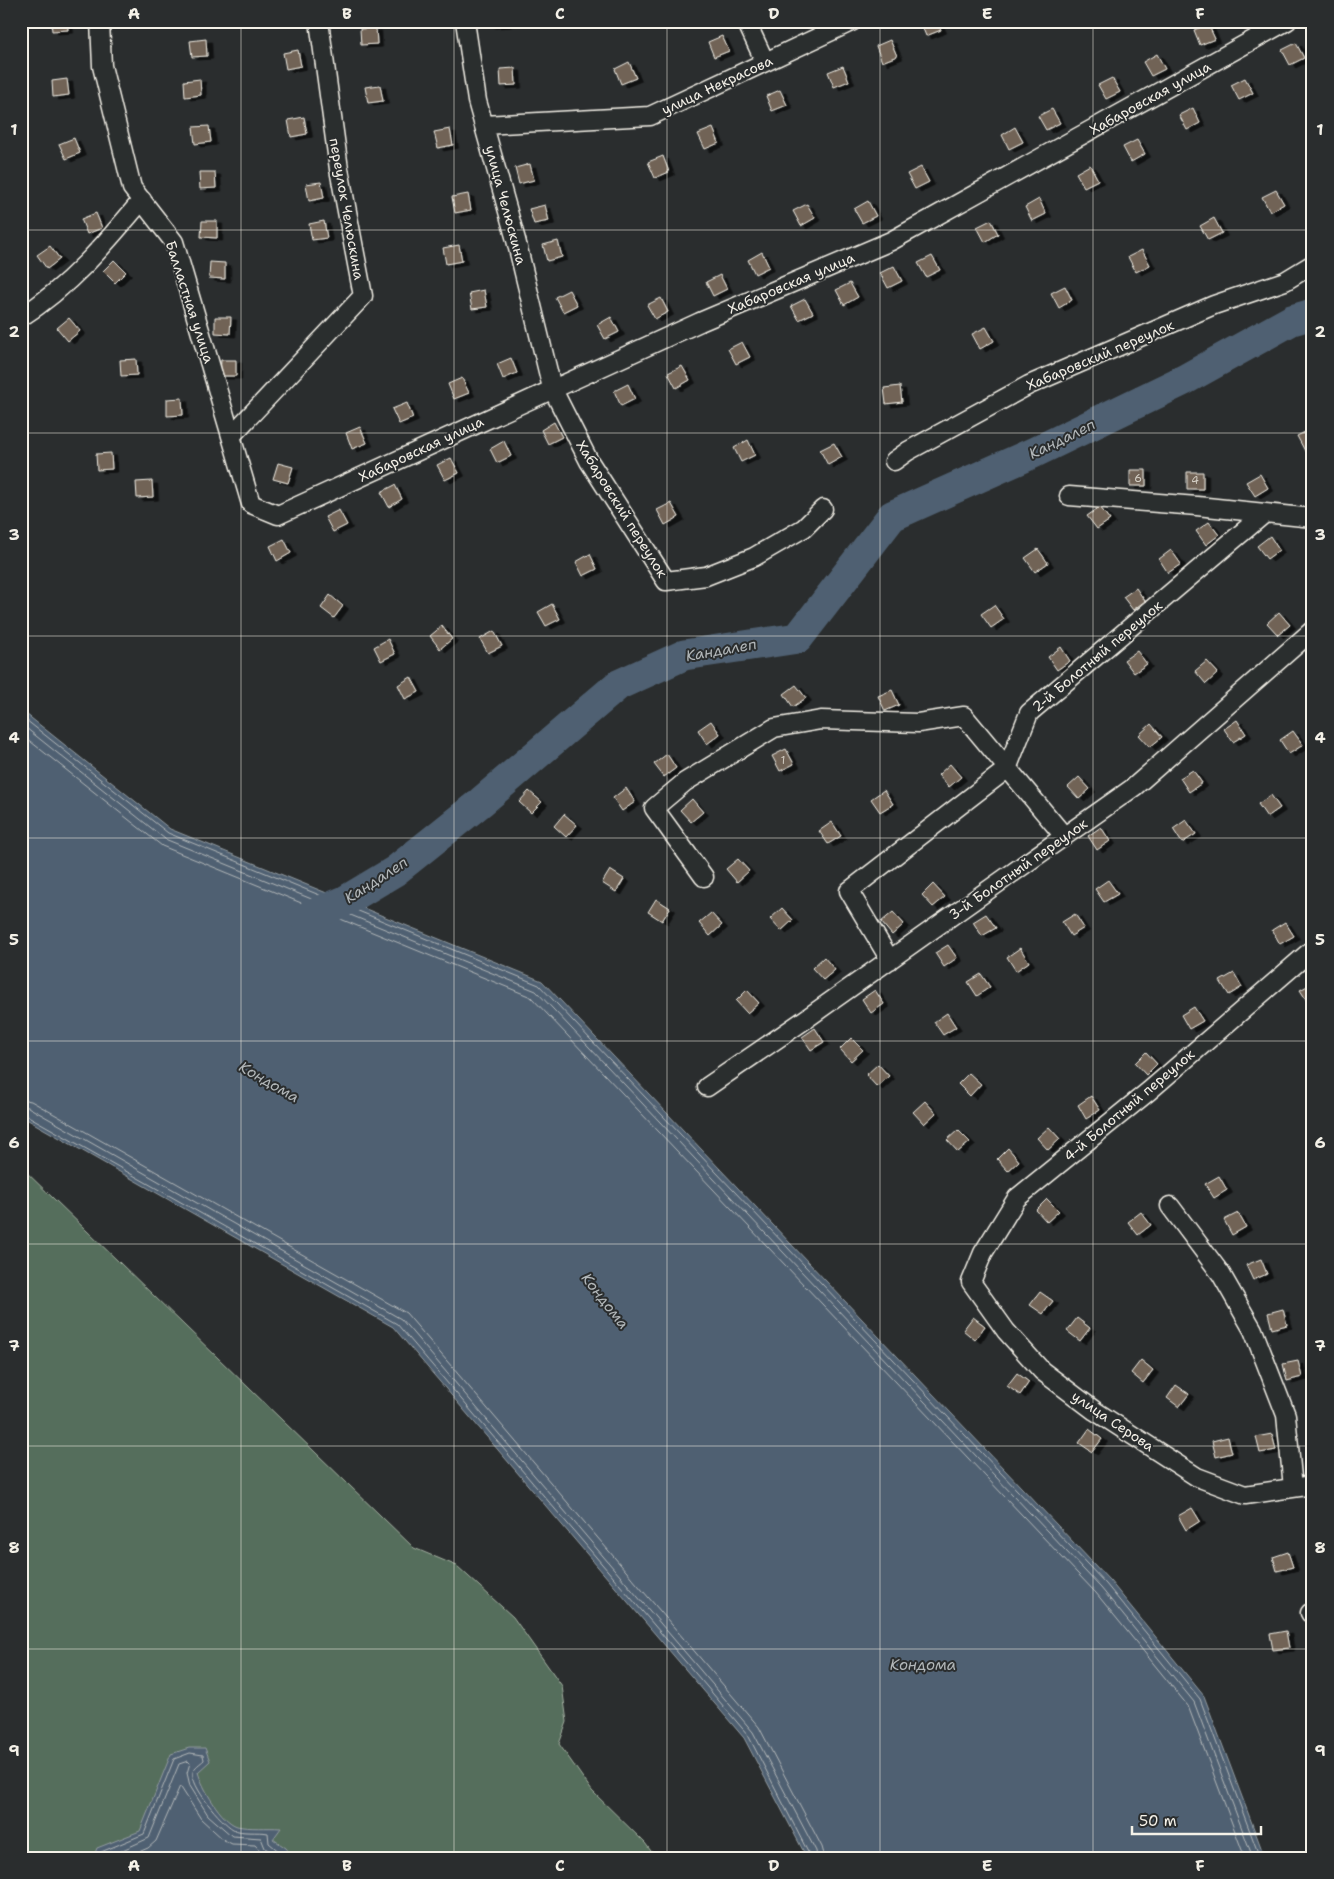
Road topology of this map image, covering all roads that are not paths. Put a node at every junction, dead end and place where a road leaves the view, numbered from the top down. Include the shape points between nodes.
1 (100, 21) edge
2 (318, 21) edge
3 (465, 21) edge
4 (746, 21) edge
5 (853, 21) edge
6 (1287, 21) edge
7 (765, 62) junction
8 (484, 125) junction
9 (142, 200) junction
10 (1313, 264) edge
11 (21, 316) edge
12 (552, 388) junction
13 (232, 435) junction
14 (894, 461) dead end
15 (1069, 496) dead end
16 (823, 510) dead end
17 (1264, 514) junction
18 (278, 515) joint
19 (1313, 518) edge
20 (1313, 630) edge
21 (1007, 769) junction
22 (1064, 836) junction
23 (704, 878) dead end
24 (1313, 949) edge
25 (890, 960) junction
26 (707, 1087) dead end
27 (1170, 1206) dead end
28 (971, 1282) joint
29 (1313, 1486) edge
30 (1293, 1488) junction

1 - 9 street, Балластная улица via 102,66 132,188
2 - 13 street, переулок Челюскина via 339,169 363,296
3 - 8 street, улица Челюскина via 477,101
4 - 7 street
5 - 7 street, улица Некрасова
6 - 12 street, Хабаровская улица via 891,241
7 - 8 street, улица Некрасова via 650,116
8 - 12 street, улица Челюскина
9 - 11 street via 94,257 39,306
9 - 13 street, Балластная улица via 174,242
10 - 14 street, Хабаровский переулок via 1285,281 1214,305 1029,385
12 - 16 street, Хабаровский переулок via 589,460 666,581 706,576 754,557 804,528
12 - 18 street, Хабаровская улица
13 - 18 street, Балластная улица via 251,504
15 - 17 street
17 - 19 street
17 - 21 street, 2-й Болотный переулок via 1029,713
20 - 22 street, 3-й Болотный переулок via 1134,787
21 - 22 street
21 - 23 street via 964,716 918,723 822,720 774,728 685,782 654,808
21 - 25 street via 849,891
22 - 25 street, 3-й Болотный переулок
24 - 28 street, 4-й Болотный переулок via 1149,1091 1017,1198 983,1254
25 - 26 street, 3-й Болотный переулок
27 - 30 street via 1221,1274 1253,1330 1286,1415
28 - 30 street, улица Серова via 1006,1331 1042,1370 1095,1411 1197,1477 1245,1495
29 - 30 street, улица Серова

